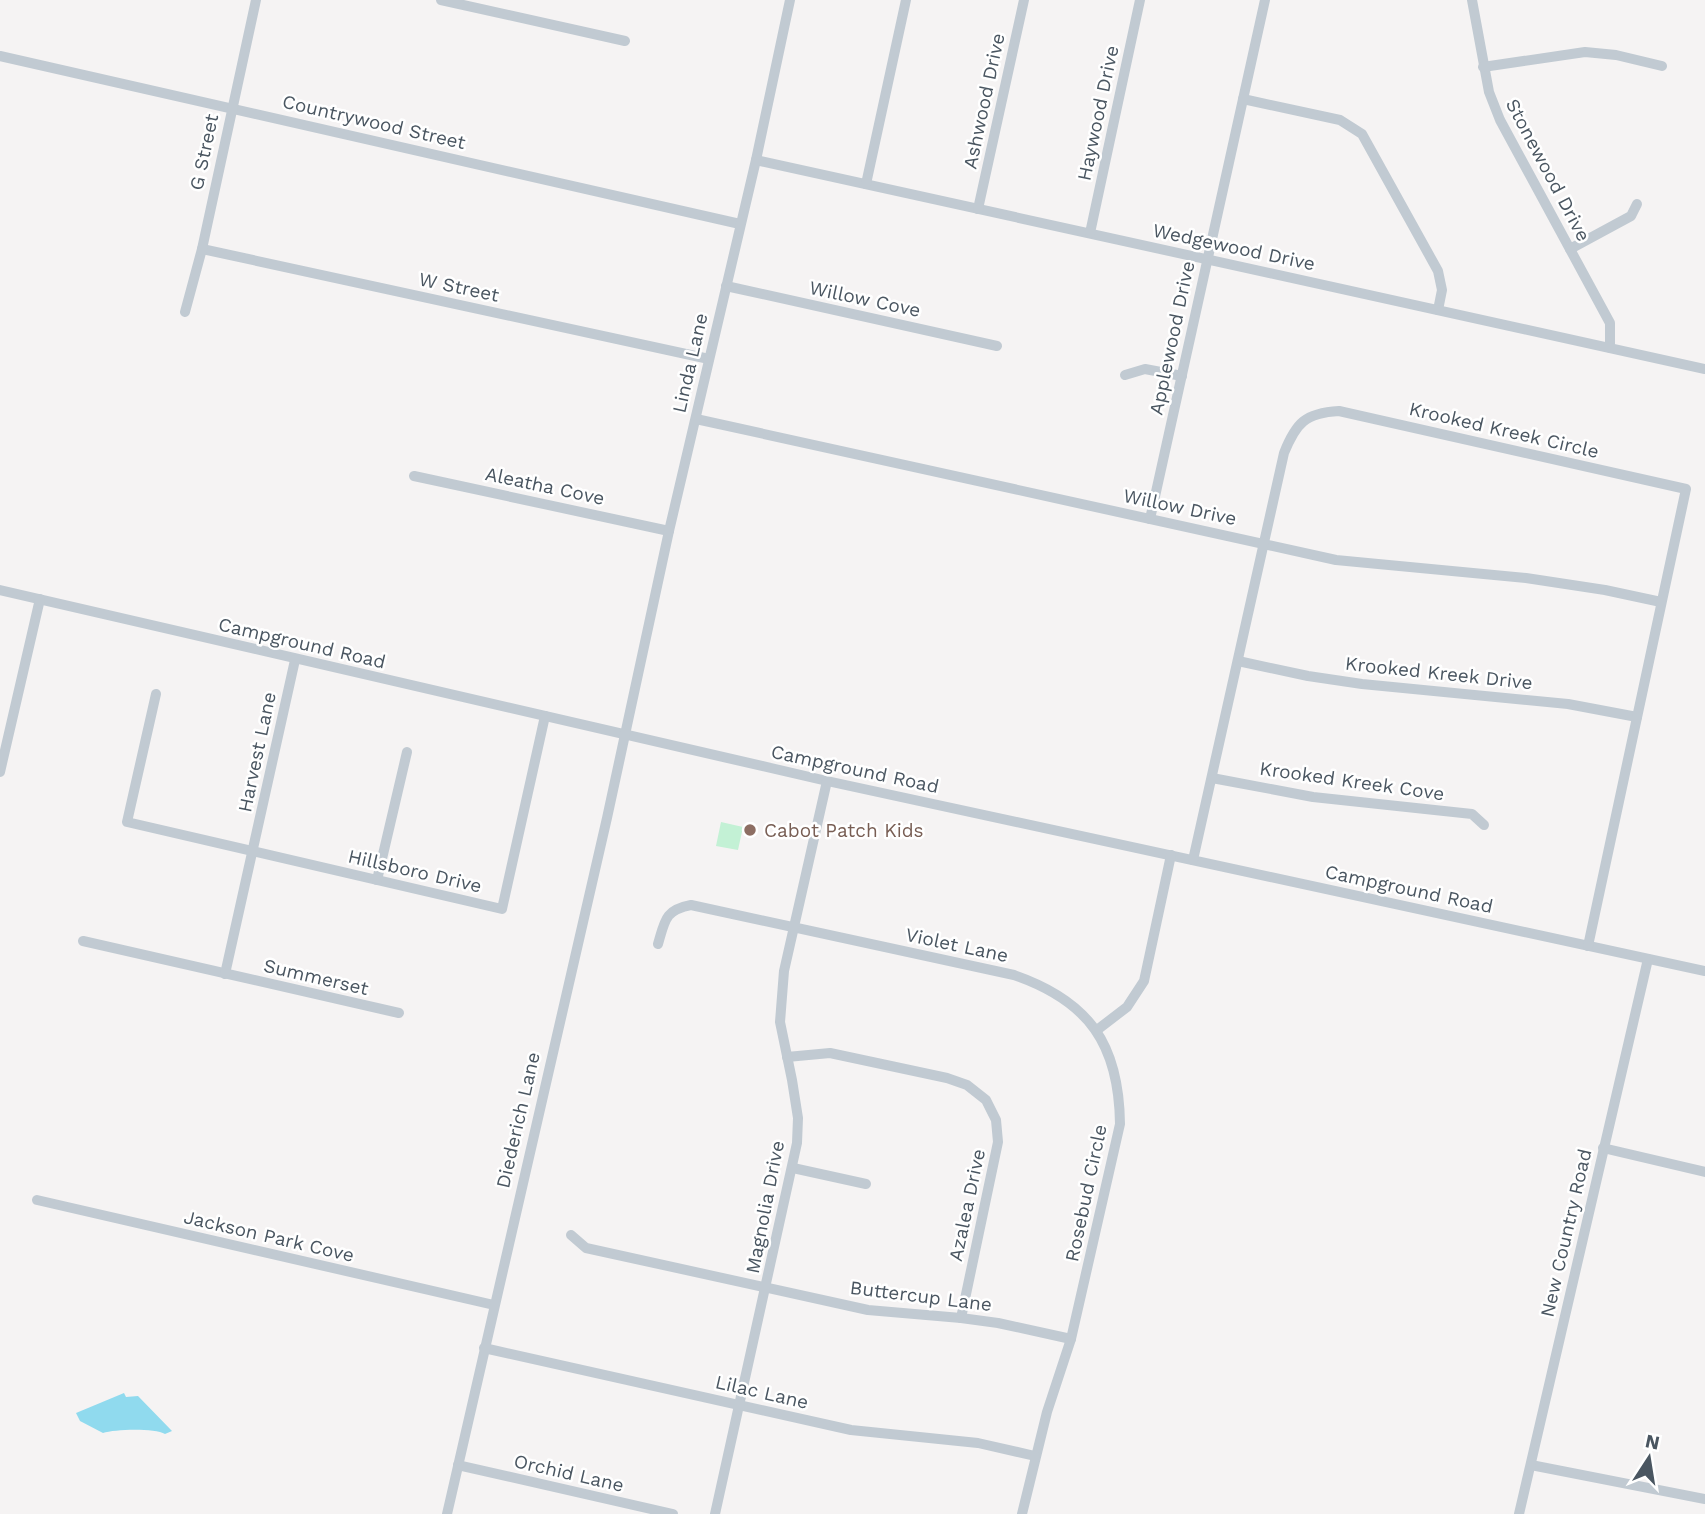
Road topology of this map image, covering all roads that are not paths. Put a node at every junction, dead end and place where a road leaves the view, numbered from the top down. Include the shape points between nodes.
1 (256, 0) edge
2 (441, 0) edge
3 (790, 0) edge
4 (906, 0) edge
5 (1024, 0) edge
6 (1140, 0) edge
7 (1265, 0) edge
8 (1472, 0) edge
9 (625, 41) dead end
10 (0, 56) edge
11 (1662, 66) dead end
12 (1483, 67) junction
13 (1243, 99) junction
14 (232, 107) junction
15 (756, 160) junction
16 (866, 184) junction
17 (1637, 204) dead end
18 (978, 209) junction
19 (740, 224) junction
20 (1090, 233) junction
21 (1570, 248) junction
22 (202, 249) junction
23 (1207, 259) junction
24 (726, 286) junction
25 (1438, 310) junction
26 (185, 312) dead end
27 (997, 346) dead end
28 (1610, 348) junction
29 (709, 359) junction
30 (1705, 369) edge
31 (1125, 375) dead end
32 (1182, 376) junction
33 (696, 419) junction
34 (414, 476) dead end
35 (1150, 519) junction
36 (668, 531) junction
37 (1264, 543) junction
38 (0, 590) edge
39 (40, 599) junction
40 (1661, 602) junction
41 (295, 660) junction
42 (1238, 661) junction
43 (156, 694) dead end
44 (545, 716) junction
45 (1637, 717) junction
46 (624, 734) junction
47 (407, 752) dead end
48 (0, 772) edge
49 (1212, 778) junction
50 (827, 781) junction
51 (1484, 825) dead end
52 (253, 851) junction
53 (1171, 855) junction
54 (1194, 860) junction
55 (377, 880) junction
56 (793, 928) junction
57 (83, 942) dead end
58 (658, 944) dead end
59 (1588, 946) junction
60 (1648, 959) junction
61 (1705, 971) edge
62 (225, 974) junction
63 (399, 1013) dead end
64 (1097, 1030) junction
65 (787, 1056) junction
66 (1603, 1148) junction
67 (793, 1168) junction
68 (1705, 1172) edge
69 (866, 1184) dead end
70 (37, 1200) dead end
71 (571, 1235) dead end
72 (766, 1287) junction
73 (494, 1305) junction
74 (961, 1318) junction
75 (1071, 1339) junction
76 (484, 1348) junction
77 (739, 1405) junction
78 (1035, 1456) junction
79 (458, 1465) junction
80 (1531, 1465) junction
81 (1705, 1499) edge
82 (446, 1514) edge
83 (673, 1514) edge
84 (715, 1514) edge
85 (1022, 1514) edge
86 (1519, 1514) edge

1 - 14 street, G Street
2 - 9 street
3 - 15 street, Linda Lane
4 - 16 street
5 - 18 street, Ashwood Drive
6 - 20 street, Haywood Drive
7 - 13 street, Applewood Drive
8 - 12 street, Stonewood Drive
10 - 14 street, Countrywood Street
11 - 12 street via 1584,52
12 - 21 street, Stonewood Drive via 1500,120
13 - 23 street, Applewood Drive
13 - 25 street via 1340,120 1362,134 1438,271 1442,290
14 - 19 street, Countrywood Street
14 - 22 street, G Street
15 - 16 street, Wedgewood Drive
15 - 19 street, Linda Lane
16 - 18 street, Wedgewood Drive
17 - 21 street via 1631,216
18 - 20 street, Wedgewood Drive
19 - 24 street, Linda Lane
20 - 23 street, Wedgewood Drive
21 - 28 street, Stonewood Drive via 1610,323
22 - 26 street, G Street
22 - 29 street, W Street
23 - 25 street, Wedgewood Drive
23 - 32 street, Applewood Drive
24 - 27 street, Willow Cove
24 - 29 street, Linda Lane
25 - 28 street, Wedgewood Drive
28 - 30 street, Wedgewood Drive
29 - 33 street, Linda Lane
31 - 32 street via 1145,369
32 - 35 street, Applewood Drive
33 - 35 street, Willow Drive
33 - 36 street, Linda Lane
34 - 36 street, Aleatha Cove
35 - 37 street, Willow Drive
36 - 46 street, Linda Lane
37 - 40 street, Willow Drive via 1336,560 1526,578
37 - 40 street, Krooked Kreek Circle via 1284,453 1294,429 1311,416 1339,411 1686,489
37 - 42 street, Krooked Kreek Circle
38 - 39 street, Campground Road
39 - 41 street, Campground Road
39 - 48 street
40 - 45 street, Krooked Kreek Circle
41 - 44 street, Campground Road
41 - 52 street, Harvest Lane
42 - 45 street, Krooked Kreek Drive via 1362,684 1568,704
42 - 49 street, Krooked Kreek Circle
43 - 52 street, Hillsboro Drive via 127,822
44 - 46 street, Campground Road
44 - 55 street, Hillsboro Drive via 502,909
45 - 59 street, Krooked Kreek Circle
46 - 50 street, Campground Road
46 - 73 street, Diederich Lane
47 - 55 street
49 - 51 street, Krooked Kreek Cove via 1313,797 1472,814
49 - 54 street, Krooked Kreek Circle
50 - 53 street, Campground Road
50 - 56 street, Magnolia Drive
52 - 55 street, Hillsboro Drive
52 - 62 street
53 - 54 street, Campground Road
53 - 64 street via 1144,981 1127,1007
54 - 59 street, Campground Road
56 - 58 street, Violet Lane via 691,905 675,908 665,918
56 - 64 street, Violet Lane via 1013,975 1059,994
56 - 65 street, Magnolia Drive via 780,998
57 - 62 street, Summerset
59 - 60 street, Campground Road
60 - 61 street, Campground Road
60 - 66 street, New Country Road
62 - 63 street, Summerset
64 - 75 street, Rosebud Circle via 1120,1092 1120,1124
65 - 67 street, Magnolia Drive via 797,1118
65 - 74 street, Azalea Drive via 830,1053 869,1061 967,1085 986,1100 996,1120 998,1142
66 - 68 street
66 - 80 street, New Country Road
67 - 69 street
67 - 72 street, Magnolia Drive
70 - 73 street, Jackson Park Cove
71 - 72 street, Buttercup Lane via 586,1248
72 - 74 street, Buttercup Lane via 868,1310
72 - 77 street, Magnolia Drive
73 - 76 street, Diederich Lane
74 - 75 street, Buttercup Lane
75 - 78 street, Rosebud Circle
76 - 77 street, Lilac Lane
76 - 79 street, Diederich Lane
77 - 78 street, Lilac Lane via 851,1430 978,1443
77 - 84 street, Magnolia Drive
78 - 85 street, Rosebud Circle
79 - 82 street, Diederich Lane
79 - 83 street, Orchid Lane
80 - 81 street
80 - 86 street, New Country Road

